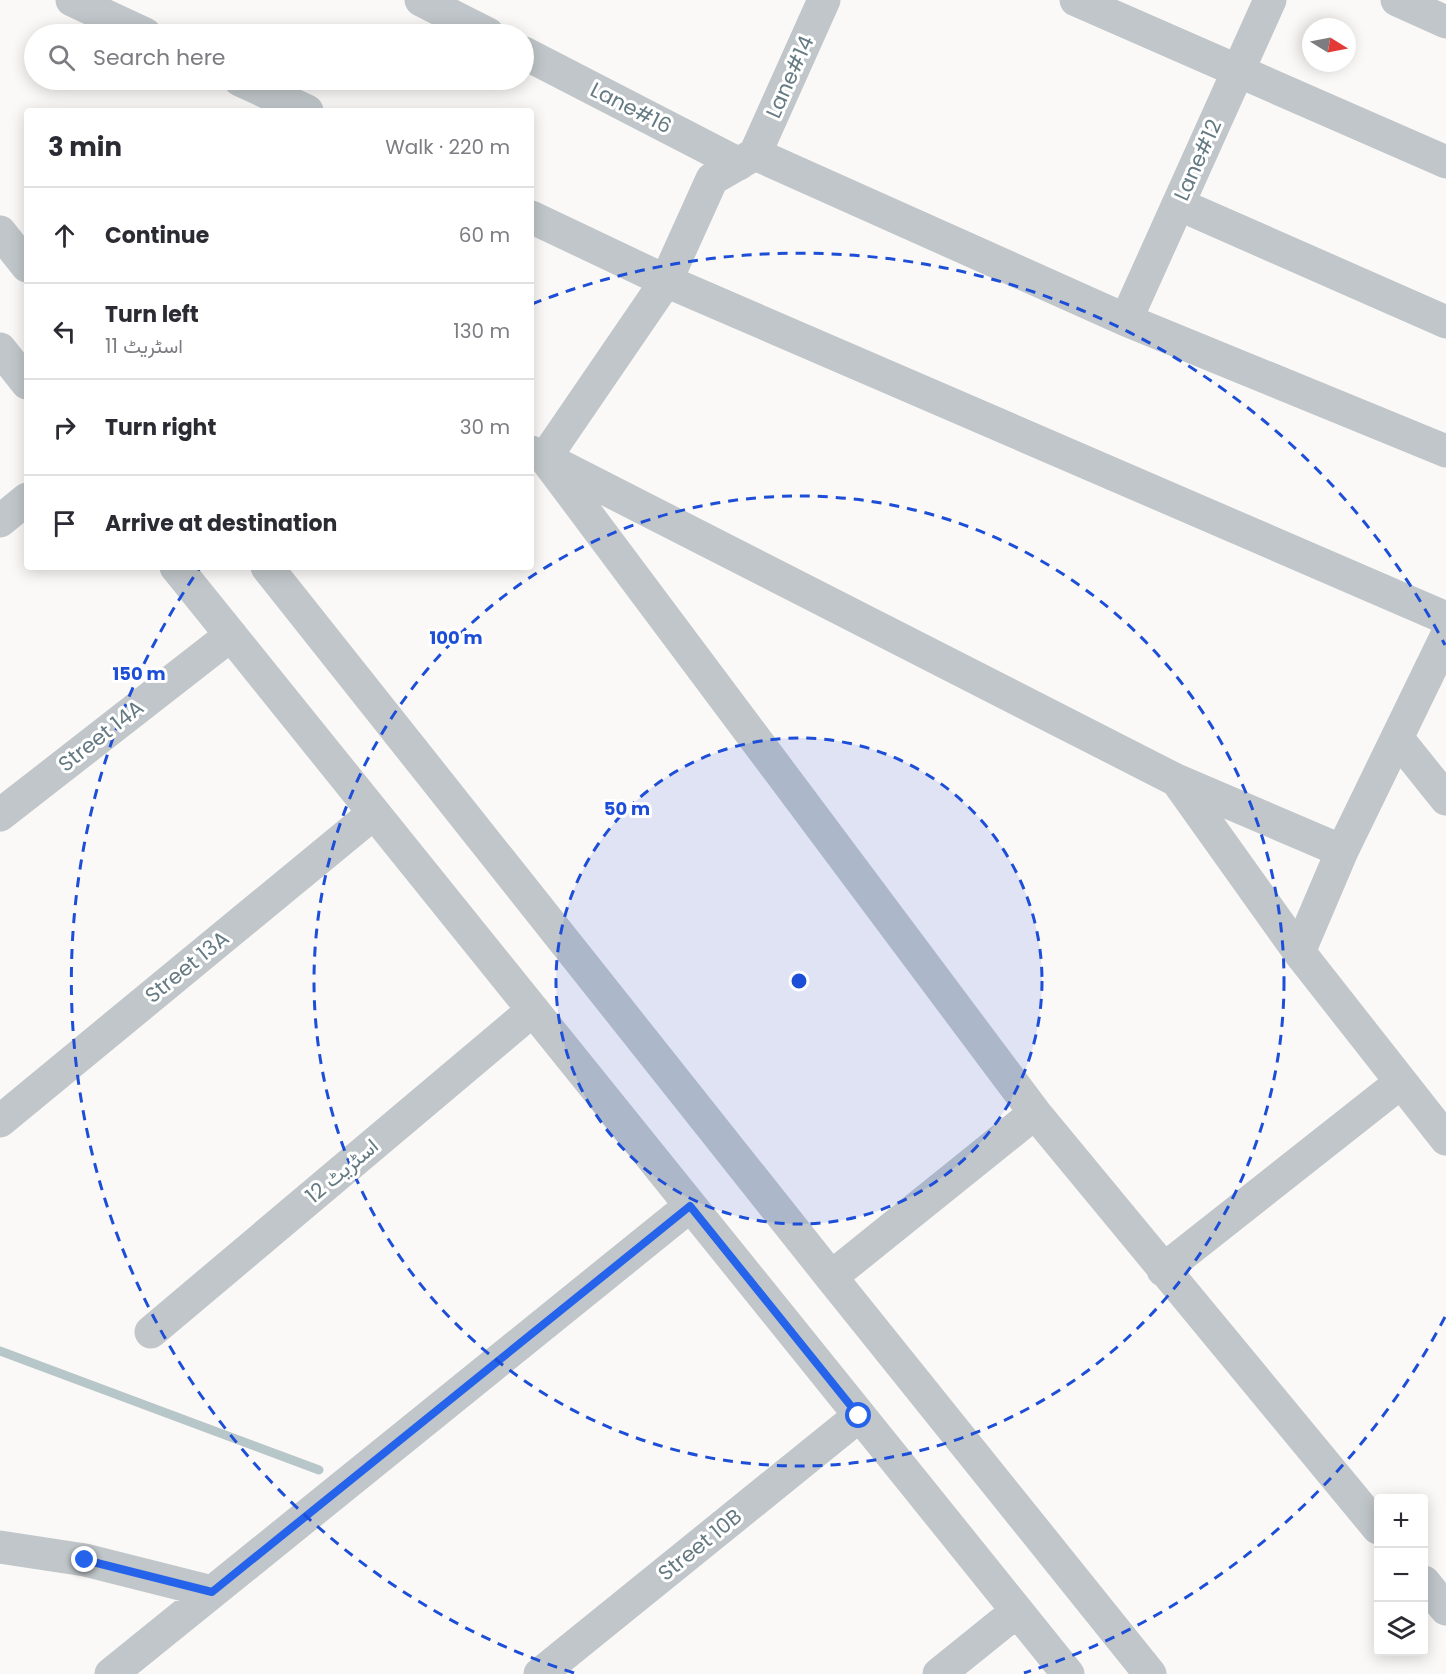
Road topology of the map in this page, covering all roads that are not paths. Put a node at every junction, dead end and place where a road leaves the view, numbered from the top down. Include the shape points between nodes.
1 (72, 0) edge
2 (421, 0) edge
3 (824, 0) edge
4 (1076, 0) edge
5 (1270, 0) edge
6 (1397, 0) edge
7 (1446, 22) edge
8 (124, 24) edge
9 (468, 24) edge
10 (534, 58) edge
11 (1238, 71) junction
12 (262, 90) edge
13 (301, 108) edge
14 (747, 159) junction
15 (1446, 162) edge
16 (1178, 204) junction
17 (0, 218) edge
18 (534, 218) edge
19 (24, 228) edge
20 (0, 232) edge
21 (24, 262) edge
22 (666, 281) junction
23 (1126, 320) junction
24 (1446, 322) edge
25 (0, 349) edge
26 (24, 379) edge
27 (1446, 451) edge
28 (538, 455) edge
29 (24, 502) edge
30 (0, 521) edge
31 (178, 570) edge
32 (269, 570) edge
33 (1446, 618) edge
34 (231, 635) junction
35 (1446, 637) edge
36 (1398, 740) junction
37 (1176, 780) junction
38 (1446, 799) edge
39 (374, 813) junction
40 (0, 815) edge
41 (1342, 851) junction
42 (1299, 952) junction
43 (532, 1010) junction
44 (1400, 1083) junction
45 (1035, 1113) junction
46 (0, 1121) edge
47 (1446, 1139) edge
48 (690, 1206) junction
49 (1163, 1270) junction
50 (831, 1277) junction
51 (151, 1332) dead end
52 (859, 1416) junction
53 (1374, 1523) edge
54 (0, 1547) edge
55 (1428, 1587) edge
56 (212, 1592) junction
57 (1446, 1609) edge
58 (1017, 1611) junction
59 (111, 1674) edge
60 (540, 1674) edge
61 (939, 1674) edge
62 (1068, 1674) edge
63 (1150, 1674) edge

1 - 8 street
2 - 9 street
3 - 14 street, Lane#14
4 - 11 street
5 - 11 street, Lane#12
6 - 7 street
10 - 14 street, Lane#16
11 - 15 street
11 - 16 street, Lane#12
12 - 13 street
14 - 22 street via 712,179
14 - 23 street, Lane#16
16 - 23 street, Lane#12
16 - 24 street
17 - 19 street
18 - 22 street
20 - 21 street
22 - 28 street
22 - 33 street
23 - 27 street, Lane#16
25 - 26 street
28 - 37 street
28 - 45 street
29 - 30 street
31 - 34 street
32 - 50 street
34 - 39 street
34 - 40 street, Street 14A
35 - 36 street
36 - 38 street
36 - 41 street
37 - 41 street
37 - 42 street
39 - 43 street
39 - 46 street, Street 13A
41 - 42 street
42 - 44 street
43 - 48 street
43 - 51 street, اسٹریٹ 12
44 - 47 street
44 - 49 street
45 - 49 street
45 - 50 street
48 - 52 street
48 - 56 street
49 - 53 street
50 - 63 street
52 - 58 street
52 - 60 street, Street 10B
54 - 56 street via 85,1560
55 - 57 street
56 - 59 street
58 - 61 street
58 - 62 street

